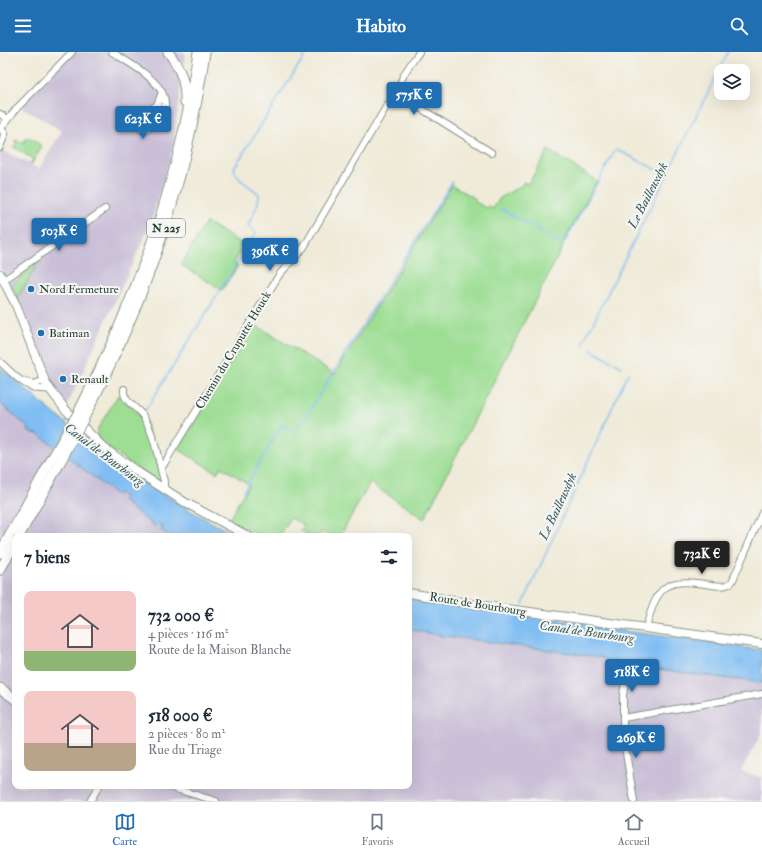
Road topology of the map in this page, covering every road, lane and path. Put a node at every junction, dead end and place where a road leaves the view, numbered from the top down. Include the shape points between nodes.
1 (66, 52) edge
2 (72, 52) edge
3 (112, 52) edge
4 (168, 52) edge
5 (198, 52) edge
6 (205, 52) edge
7 (419, 52) edge
8 (162, 92) junction
9 (401, 96) junction
10 (13, 113) junction
11 (0, 114) edge
12 (8, 119) junction
13 (0, 129) edge
14 (0, 147) edge
15 (492, 153) dead end
16 (174, 172) junction
17 (104, 209) dead end
18 (2, 277) edge
19 (0, 362) edge
20 (47, 385) junction
21 (124, 390) dead end
22 (81, 416) junction
23 (54, 465) junction
24 (161, 469) junction
25 (162, 488) junction
26 (762, 513) edge
27 (14, 527) junction
28 (20, 533) edge
29 (242, 533) edge
30 (0, 547) edge
31 (12, 548) edge
32 (10, 551) junction
33 (0, 553) edge
34 (0, 570) edge
35 (0, 574) edge
36 (412, 594) edge
37 (646, 628) junction
38 (762, 644) edge
39 (627, 667) dead end
40 (0, 688) edge
41 (0, 694) edge
42 (762, 694) edge
43 (12, 698) edge
44 (12, 699) edge
45 (623, 718) junction
46 (97, 789) edge
47 (176, 789) edge
48 (90, 801) edge
49 (216, 801) edge
50 (634, 801) edge

1 - 10 street via 27,93
2 - 10 street
3 - 8 street via 145,74
4 - 16 highway via 180,72 185,91
5 - 16 highway, N 225
6 - 22 highway, N 225 via 191,137 162,242 129,326
7 - 9 street via 400,83
8 - 8 street via 157,105 136,120 137,127 141,130 149,129 164,113 166,103
9 - 15 street
9 - 24 street, Chemin du Cruputte Houck via 388,105 302,250 276,279
10 - 12 street
11 - 12 street
12 - 13 street
13 - 14 street via 5,134
16 - 22 highway, N 225 via 135,292
17 - 18 street
18 - 20 main road via 16,305
19 - 20 street via 20,380 29,384
20 - 25 main road via 65,410 104,448
21 - 24 street via 126,399 140,412 146,422
22 - 23 highway, N 225, bridge
23 - 27 highway, N 225
23 - 28 highway, N 225
24 - 25 street
25 - 29 main road
26 - 37 street via 732,582 722,586 686,581 668,585 656,602
27 - 30 highway
27 - 33 highway, N 225
31 - 32 highway
32 - 34 highway
32 - 35 highway
36 - 37 main road, Route de Bourbourg
37 - 38 main road, Route de Bourbourg
39 - 45 street
40 - 43 highway
41 - 44 highway
42 - 45 street
45 - 50 street via 623,742
46 - 48 street
47 - 49 street

